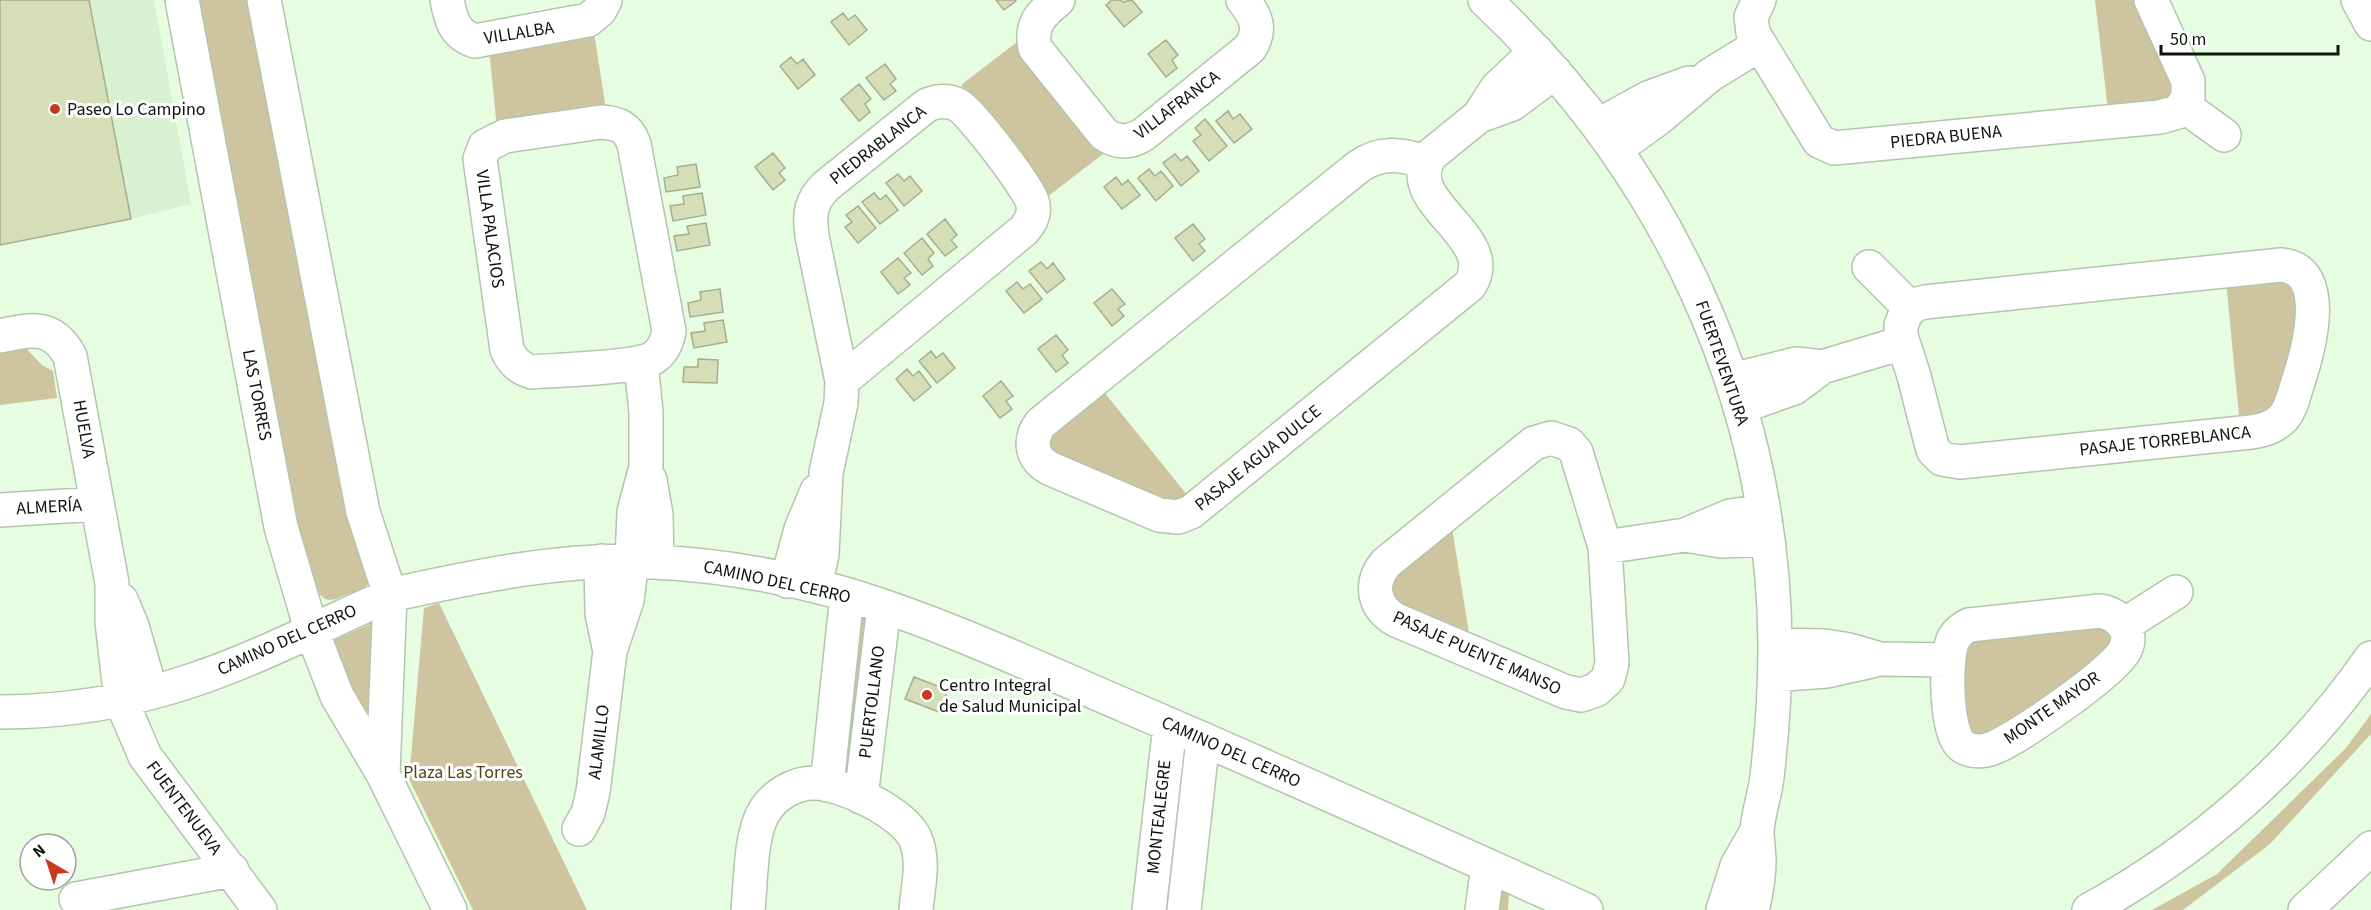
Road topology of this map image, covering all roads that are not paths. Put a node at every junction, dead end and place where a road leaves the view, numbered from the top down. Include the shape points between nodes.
1 (182, 0) edge
2 (264, 0) edge
3 (447, 0) edge
4 (605, 0) edge
5 (1058, 0) edge
6 (1243, 0) edge
7 (1485, 0) edge
8 (2151, 0) edge
9 (1751, 3) edge
10 (1759, 45) junction
11 (1545, 62) junction
12 (2184, 106) junction
13 (2224, 135) dead end
14 (1607, 137) junction
15 (1426, 162) junction
16 (1869, 267) dead end
17 (1910, 308) junction
18 (0, 336) edge
19 (1902, 342) junction
20 (641, 363) junction
21 (842, 381) junction
22 (1736, 393) junction
23 (97, 504) junction
24 (0, 510) edge
25 (1766, 525) junction
26 (1605, 547) junction
27 (630, 561) junction
28 (801, 584) junction
29 (2176, 592) dead end
30 (390, 595) junction
31 (847, 595) junction
32 (884, 607) junction
33 (2124, 625) junction
34 (311, 629) junction
35 (2371, 658) edge
36 (1775, 660) junction
37 (1948, 660) junction
38 (136, 696) junction
39 (0, 712) edge
40 (1170, 725) junction
41 (1203, 739) junction
42 (383, 774) junction
43 (827, 785) junction
44 (861, 797) junction
45 (579, 829) dead end
46 (1757, 831) junction
47 (2371, 848) edge
48 (1488, 866) junction
49 (232, 870) junction
50 (1520, 896) edge
51 (76, 899) dead end
52 (260, 910) edge
53 (450, 910) edge
54 (748, 910) edge
55 (916, 910) edge
56 (1149, 910) edge
57 (1184, 910) edge
58 (1482, 910) edge
59 (1586, 910) edge
60 (1723, 910) edge
61 (1752, 910) edge
62 (2089, 910) edge
63 (2305, 910) edge

1 - 34 street, LAS TORRES via 281,527
2 - 30 street, LAS TORRES via 363,513
3 - 4 street, VILLALBA via 453,26 475,41 588,20
5 - 6 street, VILLAFRANCA via 1035,24 1035,48 1104,134 1128,141 1144,134 1250,48 1257,23
7 - 11 street, FUERTEVENTURA
8 - 12 street via 2188,81 2190,90
9 - 10 street, PIEDRA BUENA via 1750,26
10 - 12 street, PIEDRA BUENA via 1820,141 1834,148 2160,117
10 - 14 street via 1710,75 1659,118
11 - 14 street, FUERTEVENTURA
11 - 15 street via 1512,104 1479,116
12 - 13 street
14 - 22 street, FUERTEVENTURA via 1675,246 1712,325
15 - 15 street, PASAJE AGUA DULCE via 1427,189 1474,254 1476,272 1470,285 1191,512 1178,518 1159,515 1039,461 1033,439 1041,423 1358,166 1387,154
16 - 17 street
17 - 19 street, PASAJE TORREBLANCA via 1901,325
17 - 19 street, PASAJE TORREBLANCA via 1925,302 2281,265 2294,268 2306,279 2312,307 2305,362 2289,410 2263,430 1960,462 1942,459 1933,450
18 - 23 street, HUELVA via 42,331 55,336 66,348
19 - 22 street via 1822,367 1794,388
20 - 20 street, VILLA PALACIOS via 532,372 511,358 480,166 482,152 492,141 601,122 616,123 627,131 669,331 660,352
20 - 27 street via 646,467 634,512
21 - 21 street, PIEDRABLANCA via 812,236 811,206 826,186 927,105 942,101 958,105 970,115 1026,189 1034,207 1031,220 1024,230
21 - 28 street, PIEDRABLANCA via 826,473 823,544
22 - 25 street, FUERTEVENTURA
23 - 24 street, ALMERÍA
23 - 38 street, HUELVA via 112,583 112,632
25 - 26 street via 1721,541 1685,535
25 - 36 street, FUERTEVENTURA
26 - 26 street, PASAJE PUENTE MANSO via 1576,452 1560,440 1542,440 1386,563 1379,571 1374,592 1381,609 1396,620 1566,692 1589,694 1608,679 1612,663
27 - 28 street, CAMINO DEL CERRO via 723,569
27 - 30 street, CAMINO DEL CERRO via 561,564
27 - 45 street, ALAMILLO via 627,600 610,651 593,792
28 - 31 street, CAMINO DEL CERRO
29 - 33 street
30 - 34 street, CAMINO DEL CERRO
30 - 42 street, LAS TORRES
31 - 32 street, CAMINO DEL CERRO
31 - 43 street, PUERTOLLANO
32 - 40 street, CAMINO DEL CERRO
32 - 44 street, PUERTOLLANO
33 - 37 street, MONTE MAYOR via 2114,615 2100,611 1969,625 1953,639
33 - 37 street, MONTE MAYOR via 2127,644 2110,667 2028,728 1984,750 1969,750 1953,734
34 - 38 street, CAMINO DEL CERRO via 221,670
34 - 42 street, LAS TORRES via 338,696
35 - 62 street via 2312,733 2241,804 2155,871
36 - 37 street via 1827,671 1880,659
36 - 46 street, FUERTEVENTURA via 1767,779
38 - 39 street, CAMINO DEL CERRO via 60,709
38 - 49 street, FUENTENUEVA via 145,756
40 - 41 street, CAMINO DEL CERRO
40 - 56 street, MONTEALEGRE
41 - 48 street, CAMINO DEL CERRO
41 - 57 street, MONTEALEGRE
42 - 53 street, LAS TORRES
43 - 44 street
43 - 54 street via 790,788 764,812 756,835
44 - 55 street via 891,812 913,835 920,856
46 - 60 street, FUERTEVENTURA via 1737,866
46 - 61 street, FUERTEVENTURA via 1759,876
47 - 63 street
48 - 50 street, CAMINO DEL CERRO
48 - 58 street
49 - 51 street
49 - 52 street, FUENTENUEVA
50 - 59 street, CAMINO DEL CERRO

